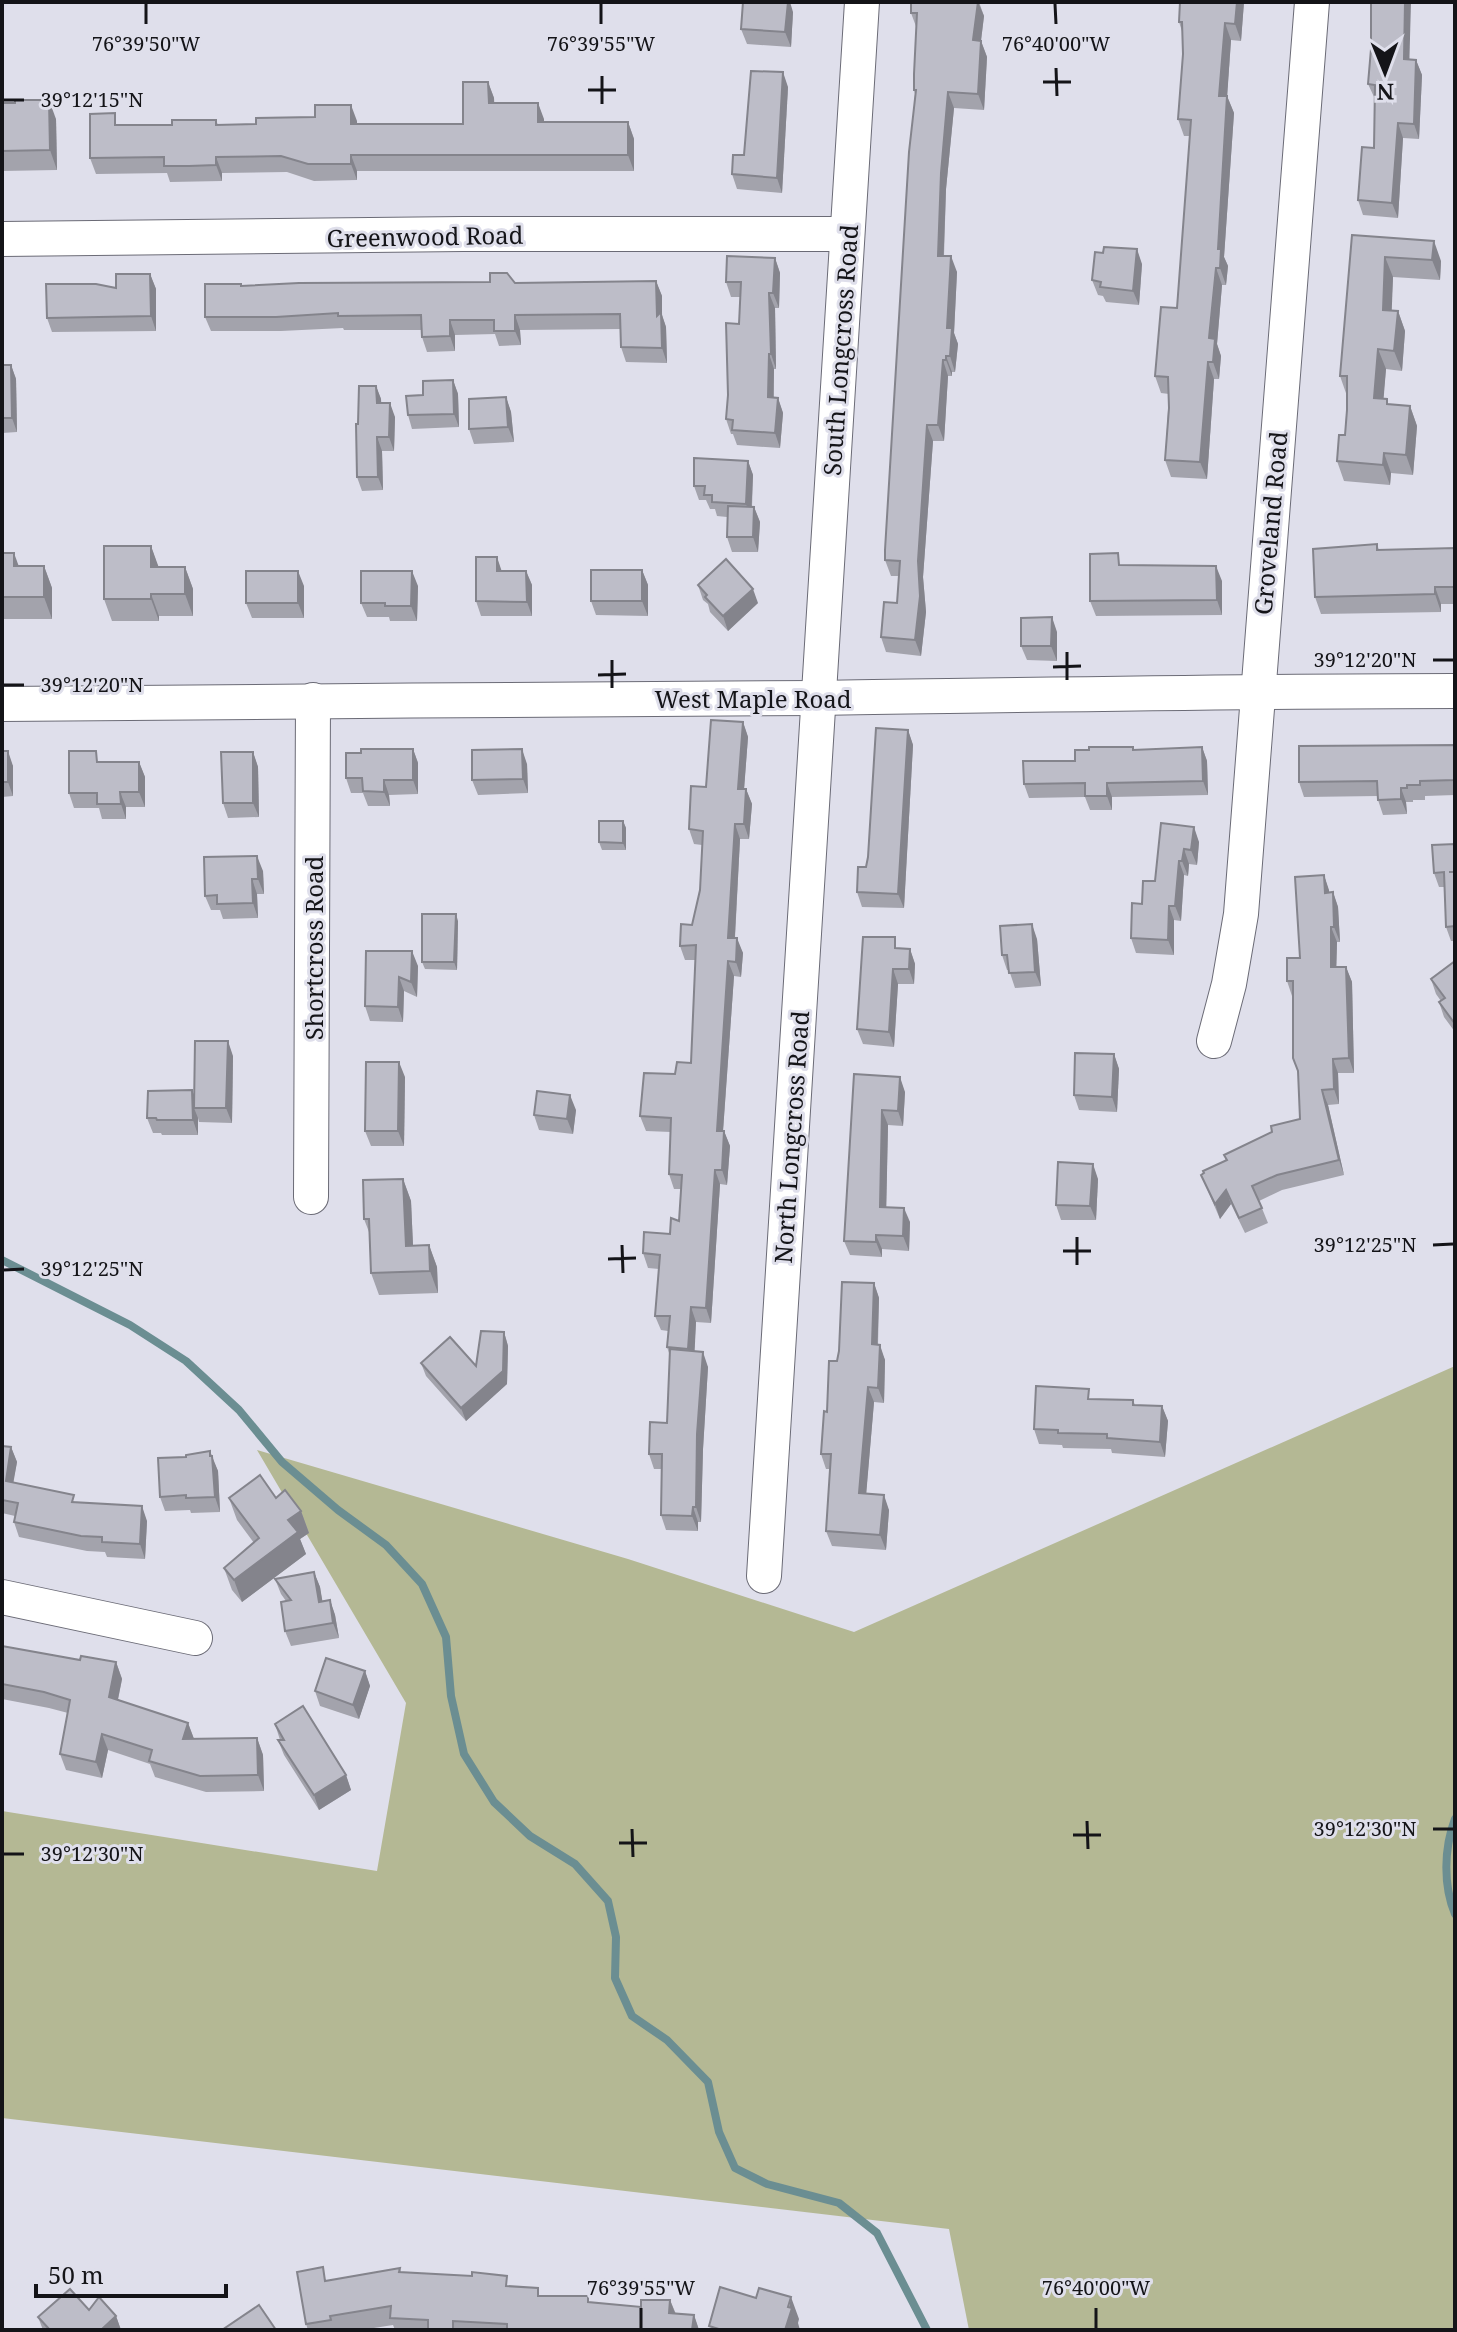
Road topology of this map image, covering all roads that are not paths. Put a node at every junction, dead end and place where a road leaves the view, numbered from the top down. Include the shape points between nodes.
1 (862, 2) edge
2 (1312, 2) edge
3 (847, 234) junction
4 (2, 239) edge
5 (1257, 691) junction
6 (1455, 691) edge
7 (818, 698) junction
8 (313, 700) junction
9 (2, 704) edge
10 (1214, 1041) dead end
11 (311, 1197) dead end
12 (764, 1576) dead end
13 (2, 1597) edge
14 (195, 1638) dead end

1 - 3 street, South Longcross Road
2 - 5 street, Groveland Road
3 - 4 street, Greenwood Road
3 - 7 street, South Longcross Road
5 - 6 street, West Maple Road
5 - 7 street, West Maple Road
5 - 10 street, Groveland Road via 1241,914
7 - 8 street, West Maple Road
7 - 12 street, North Longcross Road
8 - 9 street, West Maple Road
8 - 11 street, Shortcross Road
13 - 14 street

